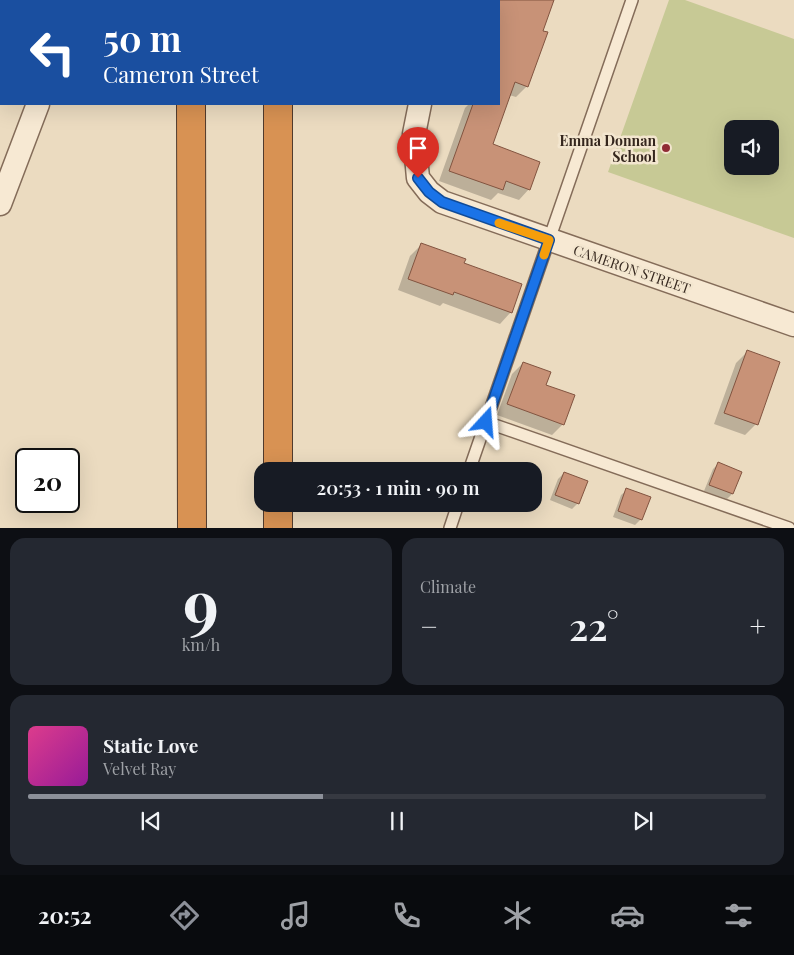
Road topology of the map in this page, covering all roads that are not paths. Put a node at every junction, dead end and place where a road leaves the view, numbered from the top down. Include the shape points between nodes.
1 (632, 0) edge
2 (38, 105) edge
3 (190, 105) edge
4 (278, 105) edge
5 (420, 105) edge
6 (0, 204) edge
7 (549, 240) junction
8 (794, 325) edge
9 (486, 422) junction
10 (278, 462) edge
11 (472, 462) edge
12 (278, 512) edge
13 (455, 512) edge
14 (192, 528) edge
15 (278, 528) edge
16 (450, 528) edge
17 (790, 528) edge

1 - 7 lane
2 - 6 street
3 - 14 highway
4 - 10 highway
5 - 7 street, CAMERON STREET via 414,134 418,178 429,192 442,202
7 - 8 street, CAMERON STREET
7 - 9 lane
9 - 11 lane
9 - 17 lane
12 - 15 highway
13 - 16 lane

